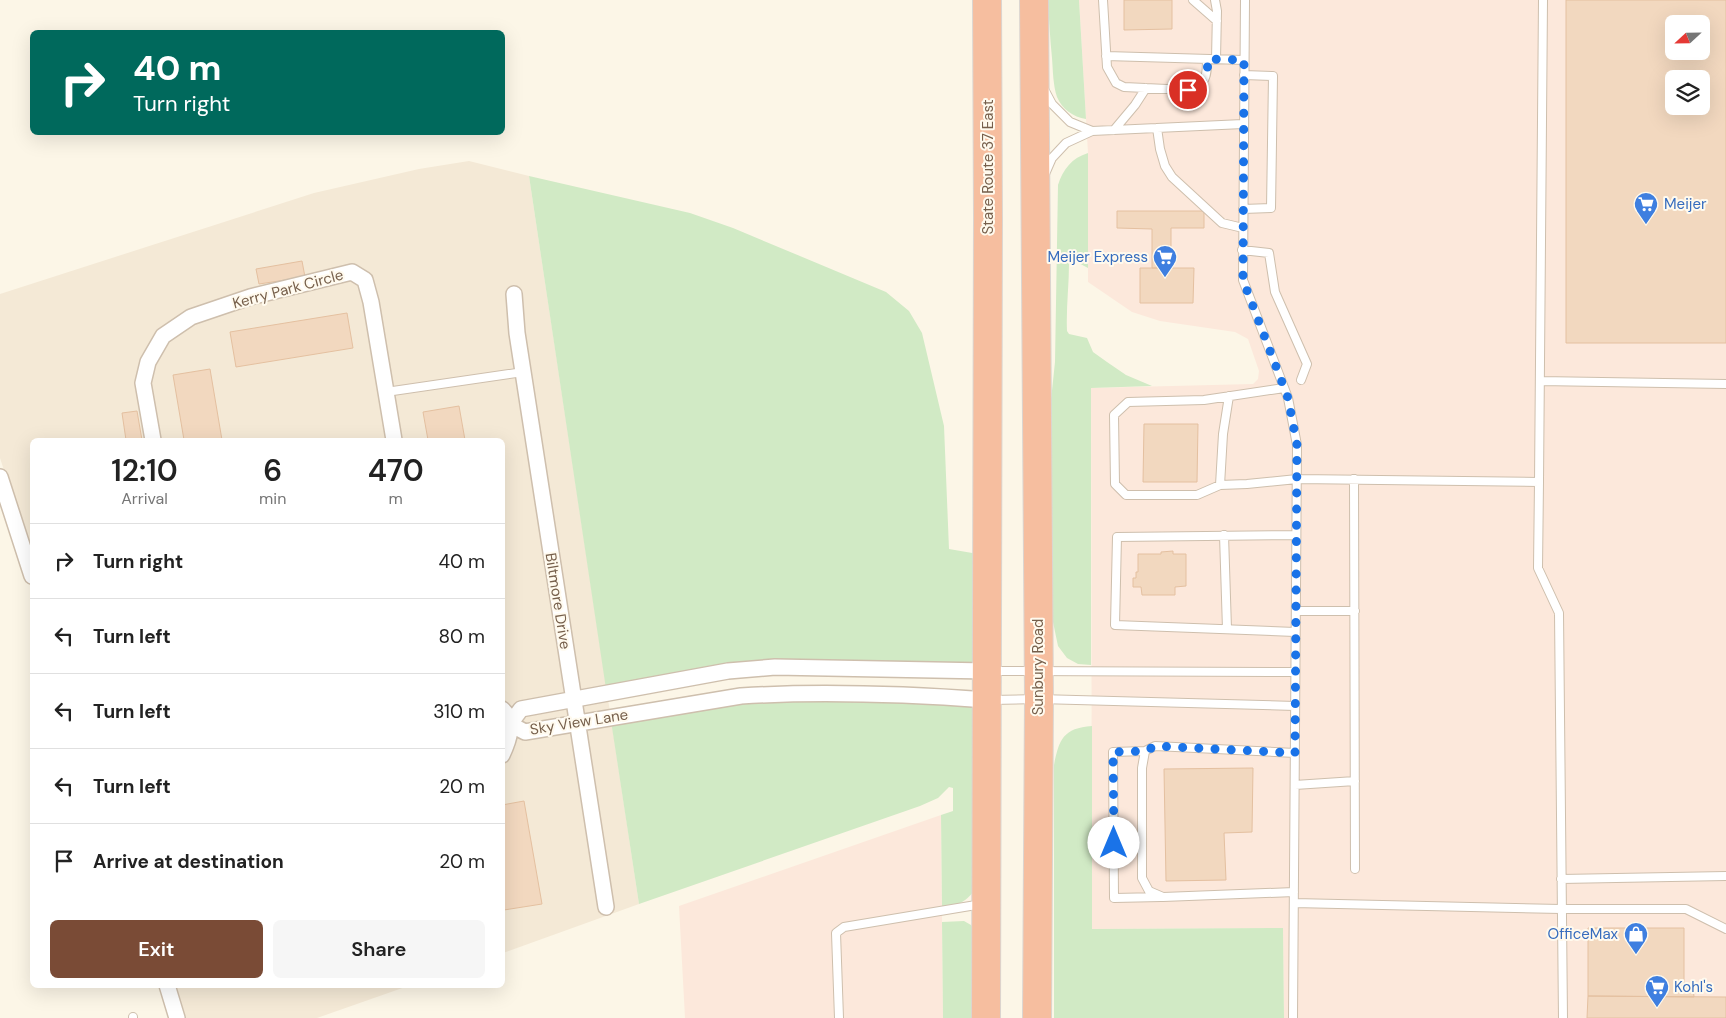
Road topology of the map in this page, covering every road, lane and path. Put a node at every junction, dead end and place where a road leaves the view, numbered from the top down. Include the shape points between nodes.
1 (987, 0) edge
2 (1034, 0) edge
3 (1103, 0) edge
4 (1193, 0) edge
5 (1214, 0) edge
6 (1245, 0) edge
7 (1543, 0) edge
8 (1217, 21) junction
9 (1106, 56) junction
10 (1208, 59) junction
11 (1216, 59) junction
12 (1244, 60) junction
13 (1035, 75) junction
14 (1244, 75) junction
15 (1146, 88) junction
16 (1243, 124) junction
17 (1158, 128) junction
18 (1114, 130) junction
19 (1092, 131) junction
20 (1036, 192) junction
21 (1242, 209) junction
22 (1243, 228) junction
23 (1242, 250) junction
24 (514, 294) dead end
25 (523, 372) junction
26 (1301, 380) dead end
27 (1540, 381) junction
28 (1726, 384) edge
29 (1284, 388) junction
30 (386, 392) junction
31 (1229, 396) junction
32 (153, 438) edge
33 (394, 438) edge
34 (0, 477) edge
35 (1297, 479) junction
36 (1354, 479) junction
37 (1538, 482) junction
38 (1220, 484) junction
39 (1296, 535) junction
40 (1224, 536) junction
41 (29, 554) edge
42 (1296, 611) junction
43 (1354, 611) junction
44 (1227, 629) junction
45 (1295, 632) junction
46 (987, 671) junction
47 (1038, 671) junction
48 (1295, 672) junction
49 (1038, 699) junction
50 (573, 700) junction
51 (987, 700) junction
52 (1295, 706) junction
53 (505, 712) edge
54 (510, 724) junction
55 (577, 724) junction
56 (505, 748) edge
57 (1146, 751) junction
58 (1295, 753) junction
59 (1355, 781) junction
60 (1295, 785) junction
61 (1355, 869) dead end
62 (1726, 876) edge
63 (1560, 879) junction
64 (1294, 892) junction
65 (1163, 897) junction
66 (1294, 903) junction
67 (986, 904) junction
68 (606, 907) dead end
69 (1561, 909) junction
70 (1726, 928) edge
71 (168, 988) edge
72 (177, 1018) edge
73 (838, 1018) edge
74 (986, 1018) edge
75 (1037, 1018) edge
76 (1293, 1018) edge
77 (1563, 1018) edge

1 - 46 highway, State Route 37 East
2 - 13 highway
3 - 9 lane
4 - 8 lane
5 - 8 lane
6 - 12 lane
7 - 27 lane
8 - 11 lane
9 - 10 lane
9 - 15 lane via 1107,67 1116,83 1124,87
10 - 11 lane
10 - 15 lane via 1207,74 1198,86 1188,90
11 - 12 lane
12 - 14 lane
13 - 19 lane via 1052,104 1070,122
13 - 20 highway
14 - 16 lane
14 - 21 lane via 1273,76 1271,208
15 - 18 lane
16 - 17 lane
16 - 21 lane
17 - 18 lane
17 - 22 lane via 1160,149 1172,177 1222,223
18 - 19 lane
19 - 20 lane via 1066,143 1052,158
20 - 47 highway, Sunbury Road
21 - 22 lane
22 - 23 lane
23 - 26 lane via 1269,253 1276,292 1307,364
23 - 29 lane via 1243,280
24 - 25 street, Biltmore Drive
25 - 30 lane
25 - 50 street, Biltmore Drive
27 - 28 lane
27 - 37 lane
29 - 31 lane
29 - 35 lane via 1297,445
30 - 32 street, Kerry Park Circle via 364,280 352,272 191,317 163,336 148,362 143,383
30 - 33 street, Kerry Park Circle
31 - 38 lane
31 - 38 lane via 1204,400 1128,402 1114,416 1115,484 1126,495 1197,495
34 - 41 street
35 - 36 lane
35 - 38 lane
35 - 39 lane
36 - 37 lane
36 - 43 lane
37 - 63 lane via 1538,568 1559,613
39 - 40 lane
39 - 42 lane
40 - 44 lane
40 - 44 lane via 1117,537 1115,625
42 - 43 lane
42 - 45 lane
43 - 59 lane
44 - 45 lane
45 - 48 lane
46 - 47 lane
46 - 50 street, Sky View Lane via 775,666 728,671
46 - 51 highway
47 - 48 lane
47 - 49 highway, Sunbury Road
48 - 52 lane
49 - 51 lane
49 - 52 lane
49 - 75 highway, Sunbury Road
50 - 54 street, Sky View Lane via 521,709
50 - 55 street, Biltmore Drive
51 - 55 street, Sky View Lane via 903,694 758,695
51 - 67 highway
52 - 58 lane
53 - 54 street
54 - 55 street, Sky View Lane via 526,732
54 - 56 street
55 - 68 street, Biltmore Drive
57 - 58 lane via 1155,746
57 - 65 lane via 1142,768 1142,878 1149,891
57 - 65 lane via 1113,752 1114,898
58 - 60 lane
59 - 60 lane
59 - 61 lane
60 - 64 lane
62 - 63 lane
63 - 69 lane
64 - 65 lane
64 - 66 lane
66 - 69 lane
66 - 76 lane
67 - 73 lane via 844,927 836,933
67 - 74 highway
69 - 70 lane via 1686,909
69 - 77 lane
71 - 72 street

